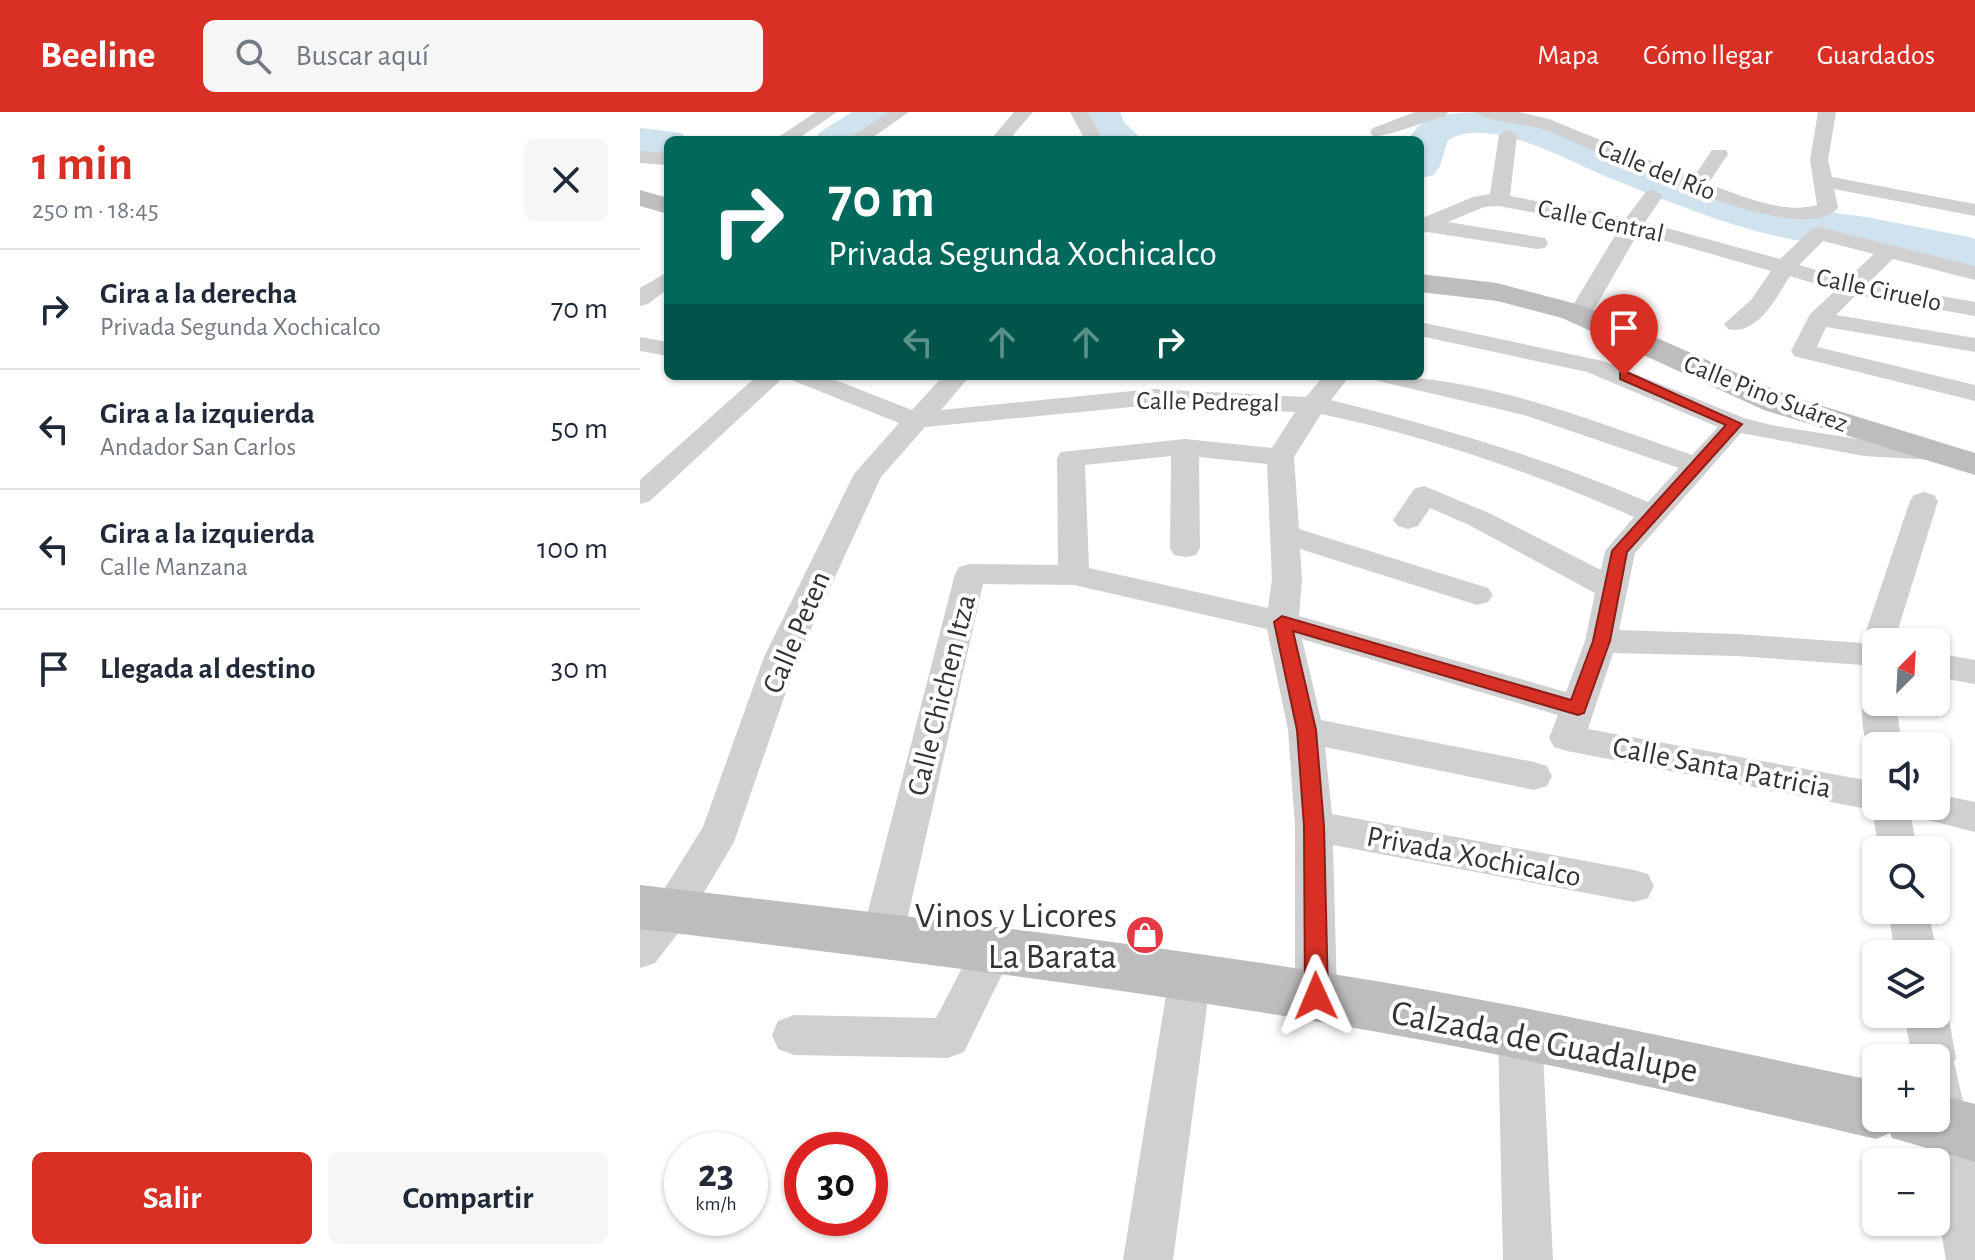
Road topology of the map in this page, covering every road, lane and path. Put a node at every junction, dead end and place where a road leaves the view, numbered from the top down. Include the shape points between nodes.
1 (828, 112) edge
2 (900, 112) edge
3 (1024, 112) edge
4 (1079, 112) edge
5 (1376, 112) edge
6 (1439, 112) edge
7 (1485, 112) edge
8 (1827, 112) edge
9 (1550, 118) edge
10 (1508, 135) dead end
11 (791, 136) edge
12 (862, 136) edge
13 (1003, 136) edge
14 (1092, 136) edge
15 (1377, 136) edge
16 (1719, 154) dead end
17 (640, 157) edge
18 (664, 159) edge
19 (1824, 181) junction
20 (1697, 186) junction
21 (1653, 196) dead end
22 (640, 198) edge
23 (1499, 200) junction
24 (664, 205) edge
25 (1975, 210) edge
26 (1632, 225) junction
27 (1424, 226) edge
28 (1424, 226) edge
29 (1537, 243) dead end
30 (1890, 250) junction
31 (1783, 269) junction
32 (1975, 273) edge
33 (640, 279) edge
34 (664, 281) edge
35 (664, 282) edge
36 (1424, 283) edge
37 (1851, 287) junction
38 (640, 299) edge
39 (1975, 309) edge
40 (1579, 315) junction
41 (1818, 319) junction
42 (1736, 324) dead end
43 (1424, 330) edge
44 (640, 344) edge
45 (1975, 345) edge
46 (664, 348) edge
47 (768, 380) edge
48 (813, 380) edge
49 (953, 380) edge
50 (1333, 380) edge
51 (1405, 380) edge
52 (1975, 393) edge
53 (1314, 405) junction
54 (914, 420) junction
55 (1735, 424) junction
56 (1185, 447) junction
57 (1934, 452) junction
58 (1280, 457) junction
59 (1975, 464) edge
60 (1699, 466) junction
61 (640, 495) edge
62 (1924, 501) dead end
63 (1416, 507) dead end
64 (1651, 514) junction
65 (1284, 534) junction
66 (1185, 548) dead end
67 (1074, 575) junction
68 (1612, 589) junction
69 (1477, 595) dead end
70 (1282, 622) junction
71 (1884, 628) edge
72 (1601, 641) junction
73 (1862, 653) edge
74 (1950, 668) edge
75 (1975, 672) edge
76 (1572, 723) junction
77 (1306, 730) junction
78 (1534, 776) dead end
79 (1862, 793) edge
80 (1950, 812) edge
81 (1975, 817) edge
82 (1314, 826) junction
83 (1634, 886) dead end
84 (651, 923) edge
85 (882, 938) junction
86 (992, 952) junction
87 (1190, 977) junction
88 (1316, 996) junction
89 (1520, 1032) junction
90 (794, 1035) dead end
91 (1862, 1107) edge
92 (1946, 1132) edge
93 (1148, 1260) edge
94 (1528, 1260) edge
95 (1971, 1260) edge

1 - 11 street
2 - 12 street
3 - 13 street
4 - 14 street
5 - 15 street
6 - 15 street via 1412,118
7 - 9 street, Calle del Río
8 - 19 street via 1819,160
9 - 20 street, Calle del Río
10 - 23 street
16 - 20 street
17 - 18 street
19 - 20 street, Calle del Río via 1828,208 1821,213 1782,212
19 - 25 street
21 - 26 street
22 - 24 street
23 - 26 street, Calle Central
23 - 27 street, Calle Central via 1480,201
26 - 31 street, Calle Central
26 - 40 street
28 - 29 street
30 - 31 street via 1819,233
30 - 32 street
30 - 37 street
31 - 37 street, Calle Ciruelo
31 - 42 street via 1760,305
33 - 34 street
35 - 38 street
36 - 40 street, Calle Pino Suárez via 1486,289
37 - 39 street, Calle Ciruelo
37 - 41 street
40 - 57 street, Calle Pino Suárez via 1746,392
41 - 45 street
41 - 52 street via 1803,351
43 - 55 street via 1594,366
44 - 46 street
47 - 61 street
48 - 54 street, Calle Pedregal
49 - 54 street, Calle Peten
50 - 53 street
51 - 60 street via 1532,409
53 - 54 street, Calle Pedregal via 1152,397
53 - 58 street
53 - 64 street, Calle Pedregal via 1403,426 1590,487
54 - 84 street, Calle Peten via 868,474 781,657 721,831
55 - 57 street via 1864,448
55 - 60 street
56 - 58 street, Calle Pedregal
56 - 66 street
56 - 67 street, Calle Pedregal via 1071,458
57 - 59 street, Calle Pino Suárez
58 - 65 street
60 - 64 street
62 - 71 street
63 - 68 street via 1479,519
64 - 68 street via 1620,551
65 - 69 street
65 - 70 street via 1287,579
67 - 70 street, Calle Chichen Itza
67 - 85 street, Calle Chichen Itza via 970,574
68 - 72 street
70 - 76 street, Calle Santa Patricia
70 - 77 street
72 - 73 street
72 - 76 street
74 - 75 street
76 - 79 street, Calle Santa Patricia
77 - 78 street
77 - 82 street
80 - 81 street
82 - 83 street, Privada Xochicalco
82 - 88 street
84 - 85 street, Calzada de Guadalupe
85 - 86 street, Calzada de Guadalupe
86 - 87 street, Calzada de Guadalupe
86 - 90 street via 948,1038
87 - 88 street, Calzada de Guadalupe
87 - 93 street
88 - 89 street, Calzada de Guadalupe
89 - 91 street, Calzada de Guadalupe
89 - 94 street
92 - 95 street

